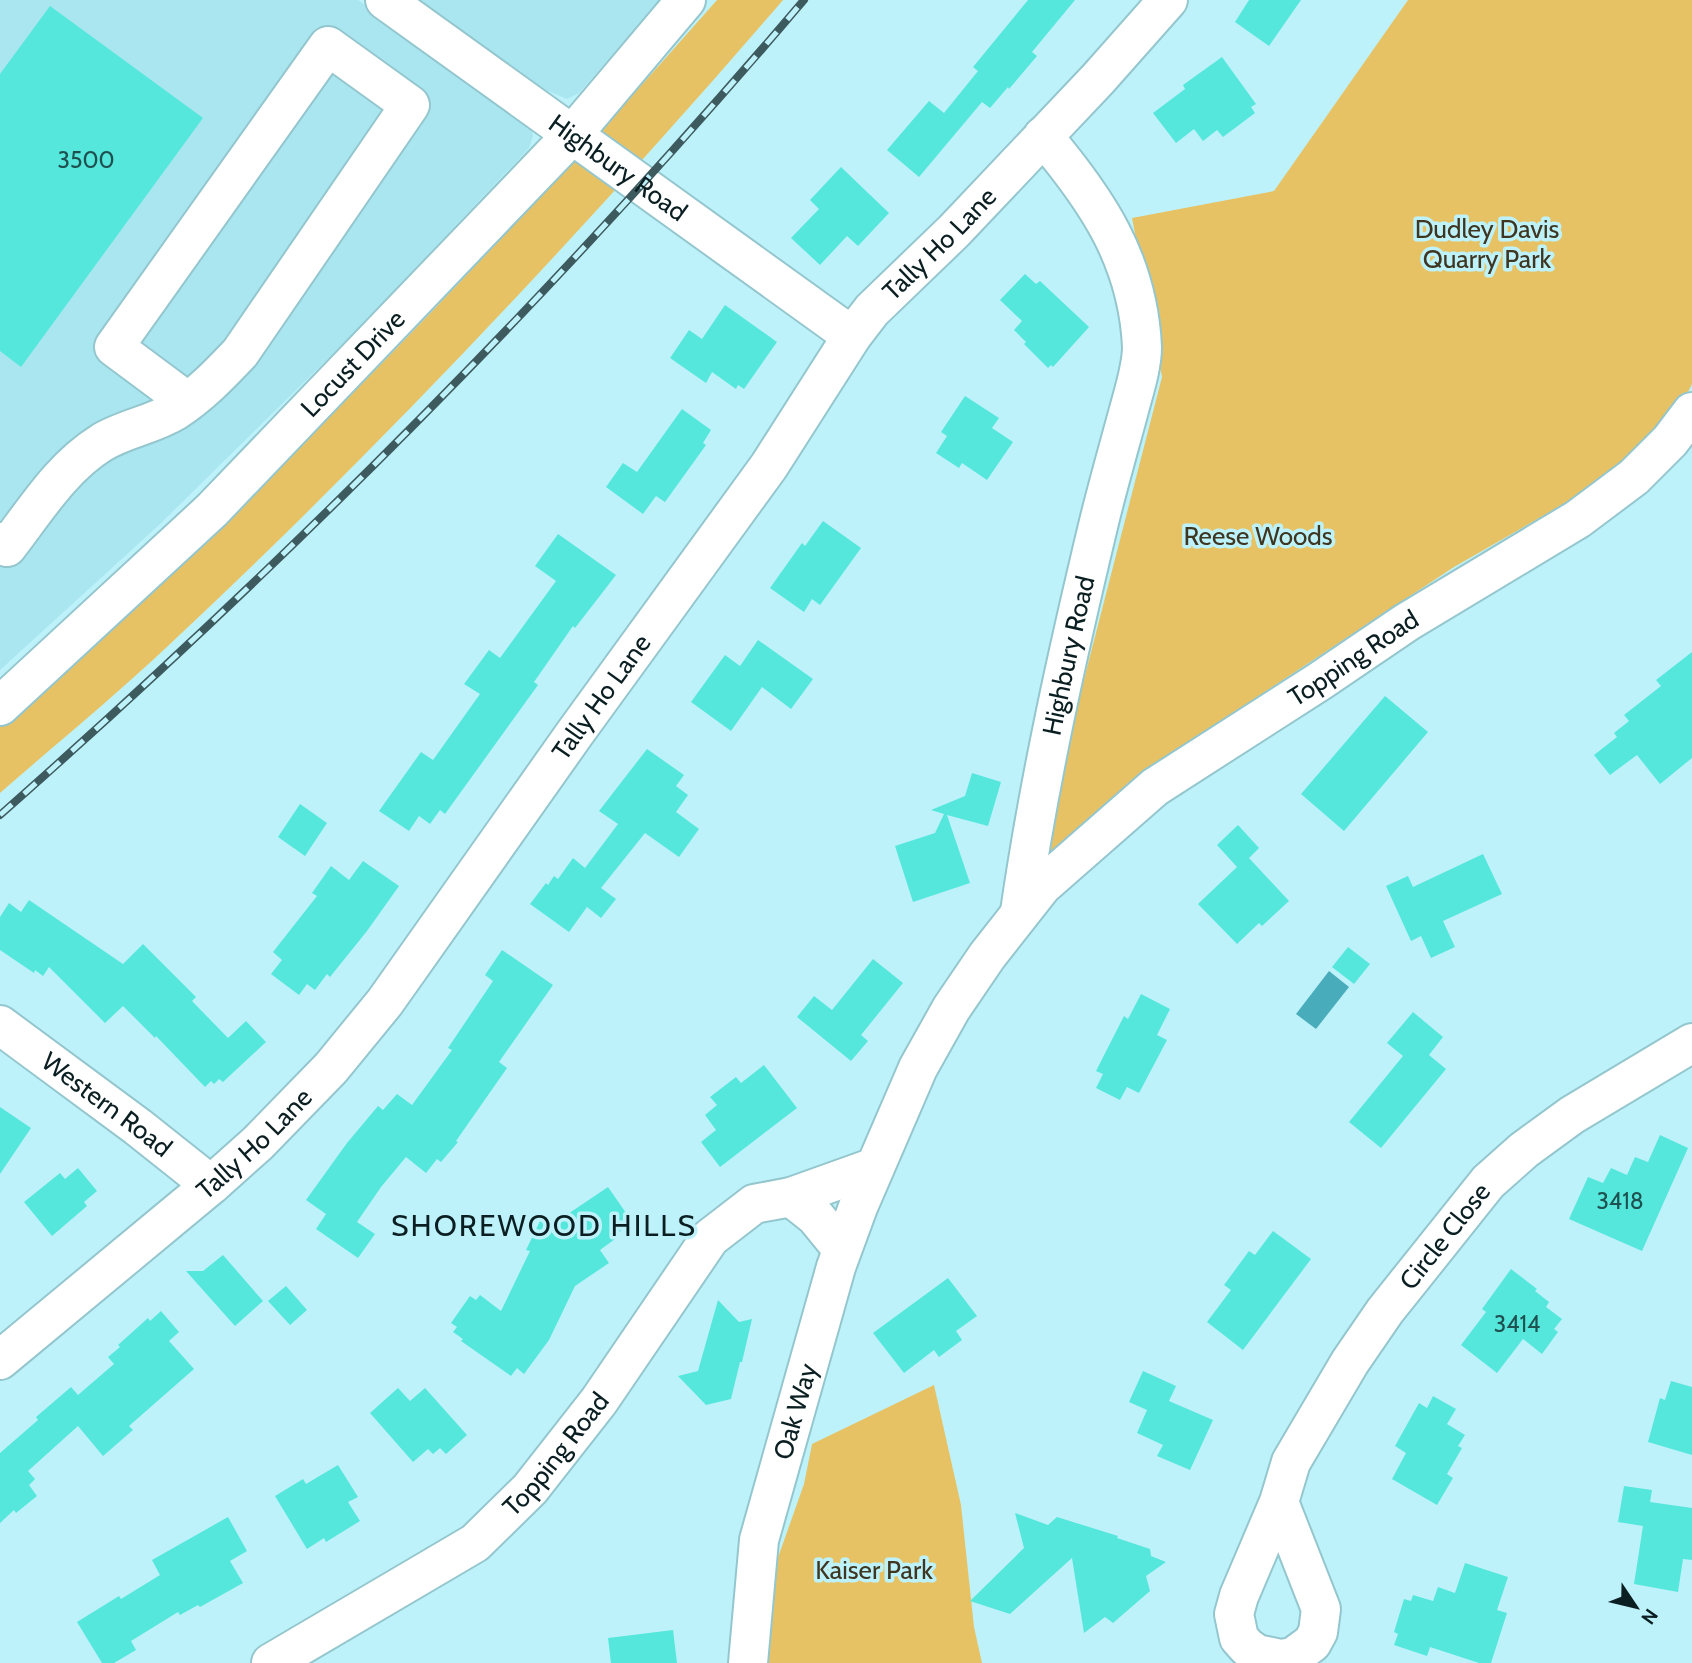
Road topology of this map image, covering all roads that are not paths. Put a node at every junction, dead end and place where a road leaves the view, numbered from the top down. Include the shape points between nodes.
1 (385, 0) edge
2 (686, 0) edge
3 (1168, 0) edge
4 (572, 135) junction
5 (1043, 136) junction
6 (852, 336) junction
7 (188, 401) junction
8 (1692, 412) edge
9 (0, 542) edge
10 (2, 701) edge
11 (1020, 914) junction
12 (0, 1025) edge
13 (1692, 1043) edge
14 (875, 1167) junction
15 (211, 1185) junction
16 (791, 1196) junction
17 (842, 1249) junction
18 (0, 1360) edge
19 (1279, 1502) dead end
20 (271, 1663) edge
21 (748, 1663) edge

1 - 4 street, Highbury Road
2 - 4 street, Locust Drive
3 - 5 street, Tally Ho Lane
4 - 6 street, Highbury Road
4 - 10 street, Locust Drive via 212,510
5 - 6 street, Tally Ho Lane
5 - 11 street, Highbury Road via 1102,212 1133,286 1142,349 1061,688
6 - 15 street, Tally Ho Lane via 769,466 385,1002 322,1077
7 - 7 street via 240,354 410,105 328,46 114,346
7 - 9 street via 174,412 103,442 76,461 7,547
8 - 11 street, Topping Road via 1634,477 1578,519 1407,622 1155,787 1046,882
11 - 14 street, Highbury Road via 938,1030
12 - 15 street, Western Road
13 - 19 street, Circle Close via 1572,1115 1488,1182 1350,1362 1292,1462
14 - 16 street, Topping Road
14 - 17 street, Oak Way
15 - 18 street, Tally Ho Lane
16 - 17 street
16 - 20 street, Topping Road via 754,1204 710,1238 599,1401 530,1489 475,1543
17 - 21 street, Oak Way via 759,1540

